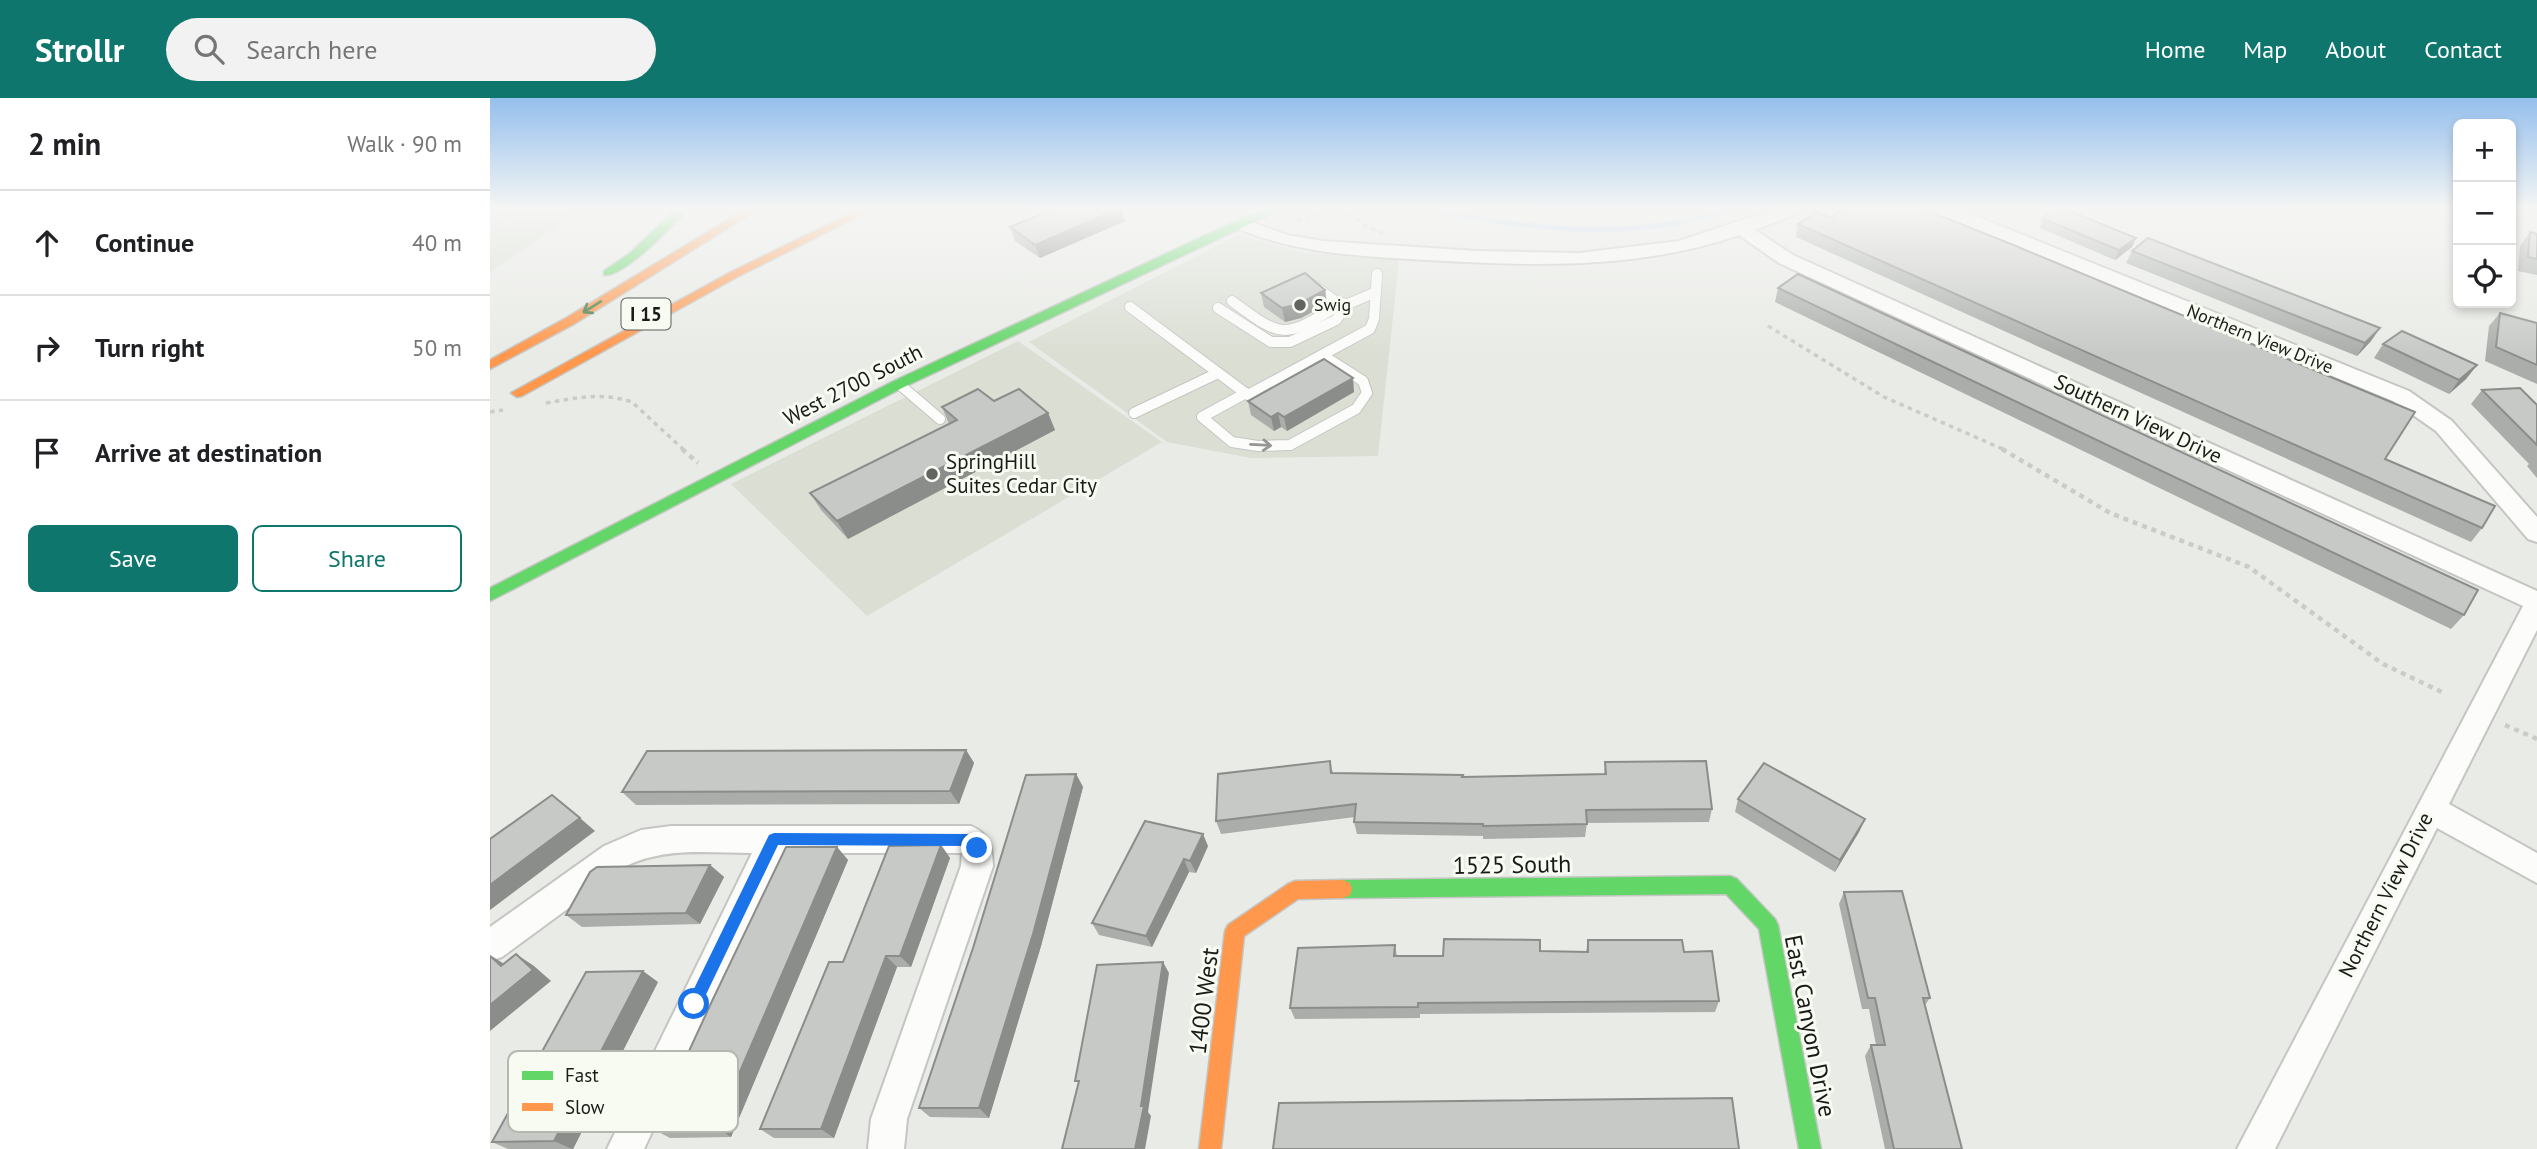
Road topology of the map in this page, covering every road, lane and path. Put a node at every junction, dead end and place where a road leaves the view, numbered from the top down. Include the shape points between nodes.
1 (630, 257) edge
2 (675, 257) edge
3 (738, 257) edge
4 (770, 257) edge
5 (1168, 257) edge
6 (1477, 257) edge
7 (1609, 257) edge
8 (1785, 257) edge
9 (2059, 257) edge
10 (1377, 274) dead end
11 (1306, 277) edge
12 (597, 281) dead end
13 (1376, 292) junction
14 (1232, 300) dead end
15 (1343, 303) junction
16 (1130, 307) dead end
17 (1218, 308) dead end
18 (543, 317) dead end
19 (1768, 326) dead end
20 (490, 353) edge
21 (1322, 355) junction
22 (490, 365) edge
23 (1218, 373) junction
24 (899, 384) junction
25 (517, 393) junction
26 (1245, 393) junction
27 (569, 400) dead end
28 (499, 404) dead end
29 (1134, 413) dead end
30 (940, 419) edge
31 (715, 479) junction
32 (2537, 533) edge
33 (490, 595) edge
34 (2537, 603) edge
35 (2446, 694) dead end
36 (2505, 725) dead end
37 (2537, 739) edge
38 (2430, 809) junction
39 (774, 839) junction
40 (2537, 869) edge
41 (1730, 886) joint
42 (1295, 890) joint
43 (490, 947) edge
44 (672, 1051) edge
45 (633, 1132) edge
46 (625, 1149) edge
47 (886, 1149) edge
48 (1210, 1149) edge
49 (1810, 1149) edge
50 (2255, 1149) edge

1 - 12 main road
2 -> 22 main road, I 15
3 - 25 main road, I 15
4 - 25 main road
5 - 24 main road, West 2700 South
6 - 7 street via 1544,261
8 - 34 street, Southern View Drive
9 - 32 street, Northern View Drive via 2400,396 2444,426
10 - 13 lane
11 - 15 lane
13 - 15 lane
13 - 21 lane via 1370,329
14 - 15 lane via 1281,333 1292,333
15 - 17 lane via 1336,320 1290,342 1272,342
16 - 23 lane
18 - 20 main road
19 - 35 path via 1884,397 1999,447 2110,513 2249,567 2383,664
21 - 26 lane
26 -> 21 lane via 1202,417 1232,442 1290,445 1356,410 1367,393 1363,381
23 - 26 lane
23 - 29 lane
24 - 30 lane
24 - 31 main road, West 2700 South
25 - 28 main road, I 15
27 - 31 path via 602,396 632,402
31 - 33 main road, West 2700 South
34 - 38 street, Northern View Drive
36 - 37 path
38 - 40 street
38 - 50 street, Northern View Drive
39 - 43 street via 671,839 641,844 615,856
39 - 44 street
39 - 47 street via 971,840 977,848 977,866 889,1119
41 - 42 main road, 1525 South
41 - 49 main road, East Canyon Drive via 1768,925
42 - 48 main road, 1400 West via 1235,931
45 - 46 street

